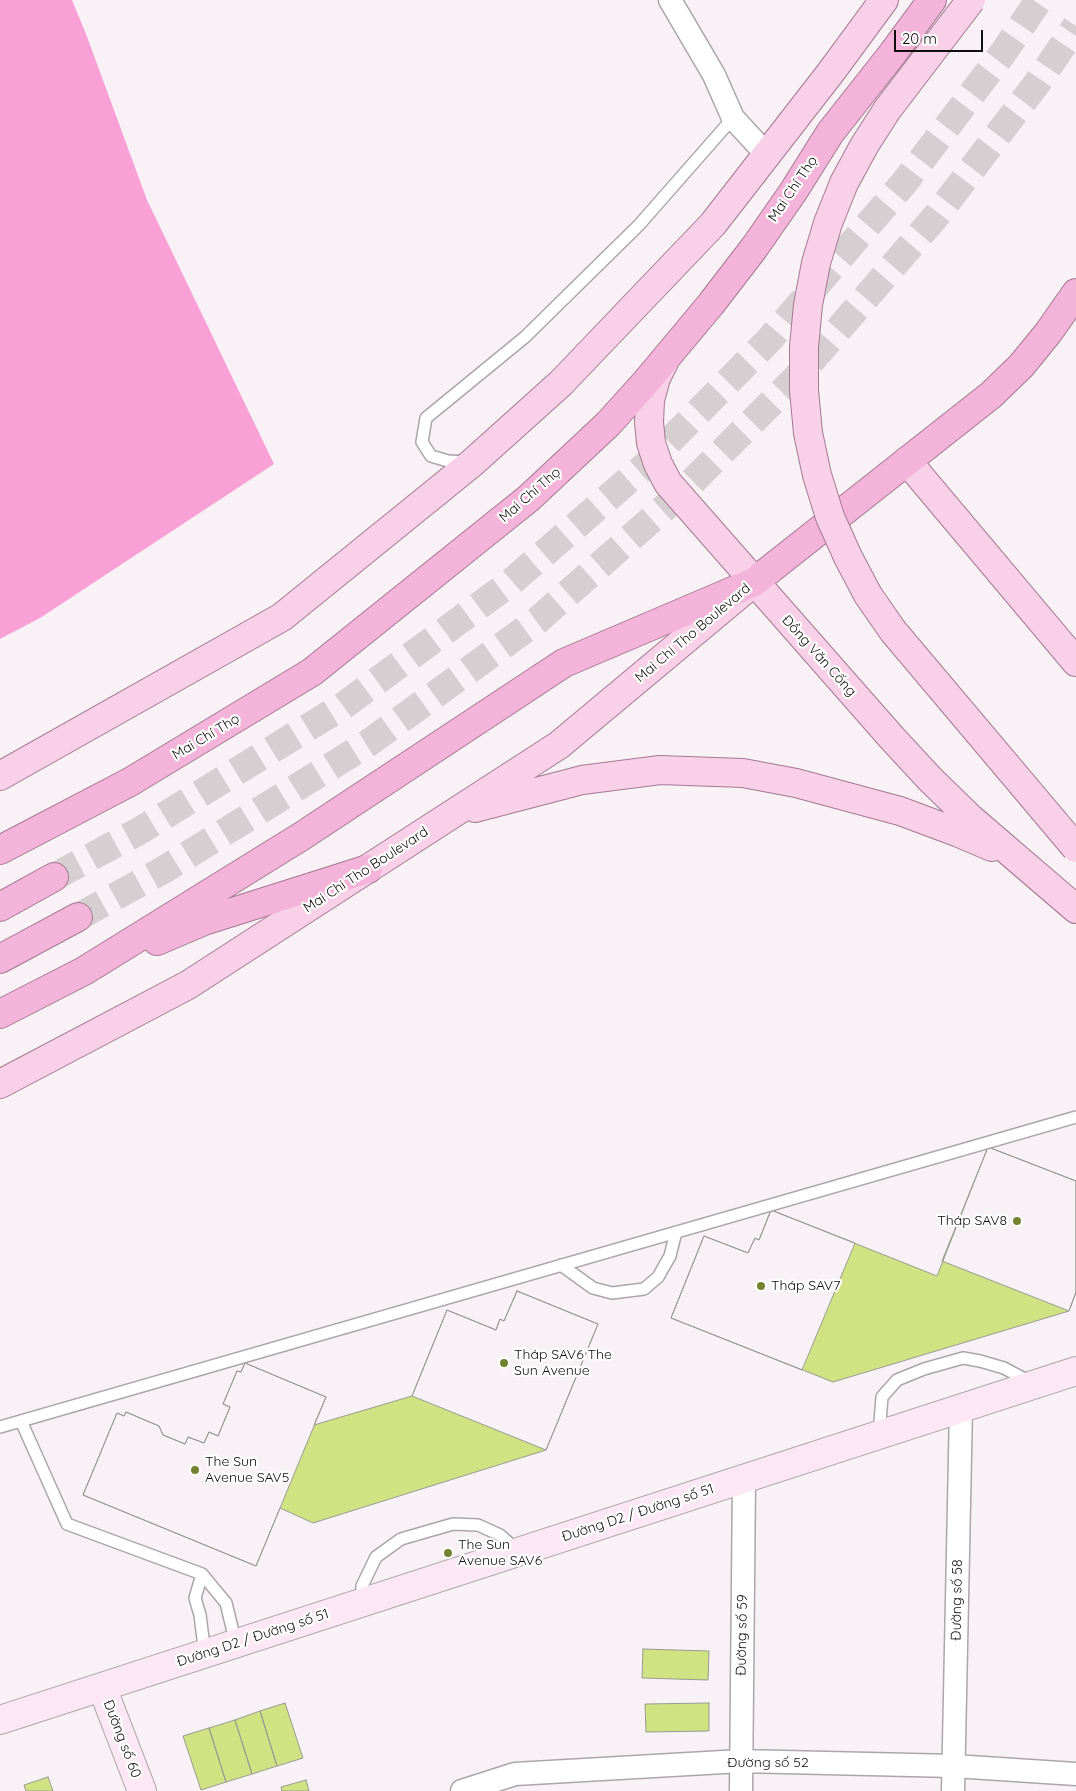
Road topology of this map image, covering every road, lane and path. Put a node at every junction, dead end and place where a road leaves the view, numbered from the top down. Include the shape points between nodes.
1 (670, 0) edge
2 (884, 0) edge
3 (932, 0) edge
4 (971, 0) edge
5 (733, 118) junction
6 (767, 155) junction
7 (1076, 293) edge
8 (666, 358) junction
9 (907, 461) junction
10 (472, 462) junction
11 (754, 582) junction
12 (1076, 662) edge
13 (0, 776) edge
14 (452, 814) junction
15 (1076, 848) edge
16 (0, 850) edge
17 (1016, 858) junction
18 (368, 869) junction
19 (54, 877) tunnel mouth
20 (0, 907) edge
21 (1076, 909) edge
22 (78, 917) tunnel mouth
23 (0, 959) edge
24 (84, 971) junction
25 (0, 1014) edge
26 (0, 1084) edge
27 (1076, 1117) edge
28 (676, 1232) junction
29 (561, 1265) junction
30 (1076, 1371) edge
31 (1034, 1384) junction
32 (962, 1408) junction
33 (21, 1421) junction
34 (0, 1427) edge
35 (879, 1435) junction
36 (744, 1478) junction
37 (519, 1552) junction
38 (202, 1574) junction
39 (361, 1604) junction
40 (236, 1644) junction
41 (205, 1654) junction
42 (102, 1687) junction
43 (0, 1720) edge
44 (741, 1761) junction
45 (954, 1766) junction
46 (1076, 1774) edge
47 (142, 1791) edge
48 (462, 1791) edge
49 (741, 1791) edge
50 (953, 1791) edge

1 - 5 street via 714,76
2 - 6 main road
3 - 8 highway, Mai Chí Thọ via 830,133 754,248
4 - 15 main road, bridge via 864,146 828,223 808,305 804,347 808,433 830,517 868,596 893,632
5 - 6 street
5 - 10 lane via 639,225 525,337 426,418 422,442 431,456
6 - 10 main road via 713,224 561,383
7 - 9 highway via 1021,366 991,395
8 - 11 main road, Đồng Văn Cống via 650,400 650,436 658,464 668,483
8 - 16 highway, Mai Chí Thọ via 608,424 529,498 312,672 130,782
9 - 11 highway
9 - 12 main road
10 - 13 main road via 282,617
11 - 14 main road, Mai Chi Tho Boulevard via 559,745
11 - 17 main road, Đồng Văn Cống via 924,772
11 - 24 highway, Mai Chi Tho Boulevard via 564,663 302,836
14 - 17 main road via 582,780 660,770 743,773 796,783 900,811
14 - 18 main road, Mai Chi Tho Boulevard
17 - 21 main road, Đồng Văn Cống
18 - 24 highway via 204,922
18 - 26 main road, Mai Chi Tho Boulevard via 188,985
19 - 20 highway
22 - 23 highway
24 - 25 highway, Mai Chi Tho Boulevard
27 - 28 lane
28 - 29 lane
28 - 29 lane via 670,1256 658,1276 644,1289 603,1291 593,1288
29 - 33 lane
30 - 31 street, Đường D2 / Đường số 51
31 - 32 street, Đường D2 / Đường số 51
31 - 35 lane via 1004,1368 963,1358 924,1369 897,1380 882,1397
32 - 35 street, Đường D2 / Đường số 51
32 - 45 street, Đường số 58
33 - 34 lane
33 - 38 lane via 67,1524
35 - 36 street, Đường D2 / Đường số 51
36 - 37 street, Đường D2 / Đường số 51
36 - 44 street, Đường số 59
37 - 39 street, Đường D2 / Đường số 51
37 - 39 lane via 500,1535 478,1525 453,1524 401,1540 376,1557 362,1586
38 - 40 lane via 226,1603
38 - 41 lane via 195,1598
39 - 40 street, Đường D2 / Đường số 51
40 - 41 street, Đường D2 / Đường số 51
41 - 42 street, Đường D2 / Đường số 51
42 - 43 street, Đường D2 / Đường số 51
42 - 47 street, Đường số 60
44 - 45 street, Đường số 52
44 - 48 street, Đường số 52 via 514,1774
44 - 49 street, Đường số 59
45 - 46 street, Đường số 52
45 - 50 street, Đường số 58

